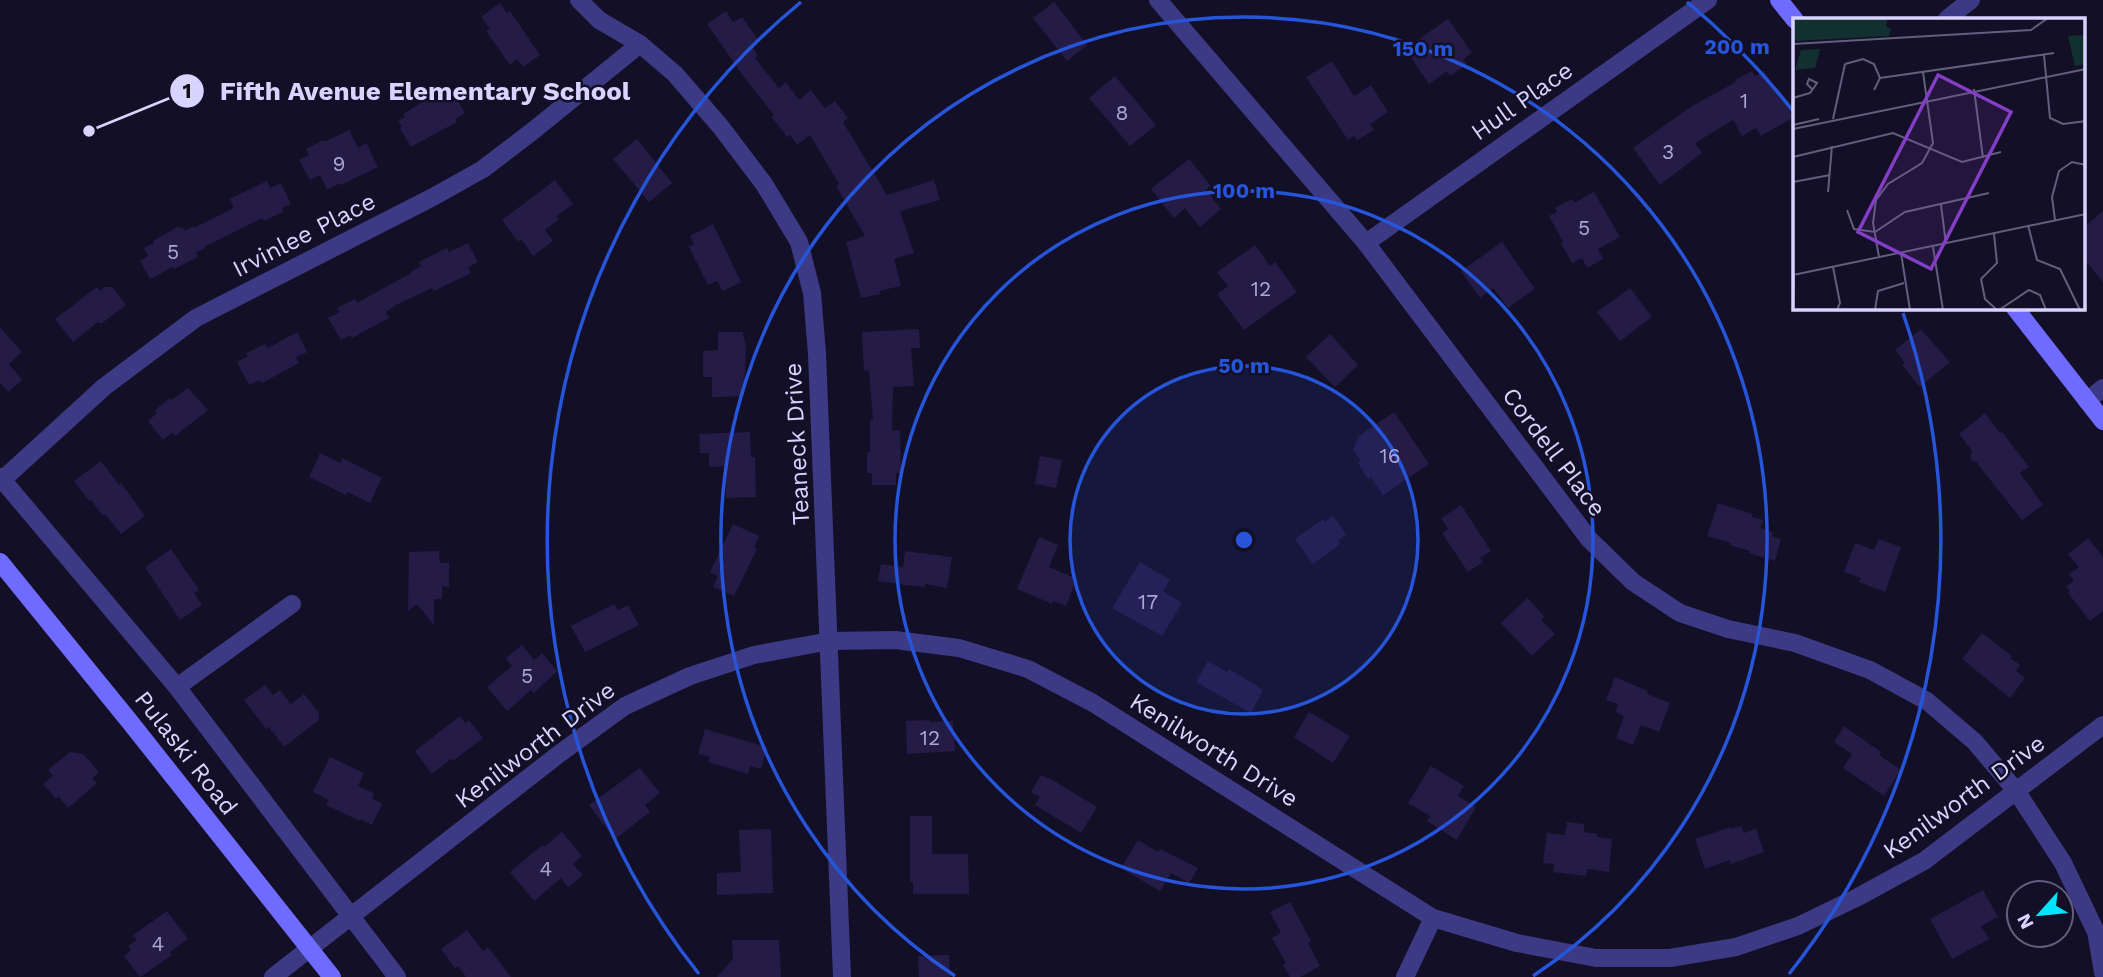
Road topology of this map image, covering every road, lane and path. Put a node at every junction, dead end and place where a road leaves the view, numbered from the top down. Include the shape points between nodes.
1 (579, 0) edge
2 (1158, 0) edge
3 (1708, 0) edge
4 (1780, 0) edge
5 (1971, 0) edge
6 (1794, 18) edge
7 (1948, 18) edge
8 (640, 44) junction
9 (1366, 243) junction
10 (2017, 310) edge
11 (2103, 388) edge
12 (2087, 401) junction
13 (2103, 421) edge
14 (1, 479) edge
15 (0, 562) edge
16 (292, 604) dead end
17 (830, 641) junction
18 (177, 687) junction
19 (2103, 725) edge
20 (2017, 792) junction
21 (350, 917) junction
22 (1433, 918) junction
23 (309, 948) junction
24 (2103, 972) edge
25 (273, 977) edge
26 (332, 977) edge
27 (397, 977) edge
28 (842, 977) edge
29 (1405, 977) edge

1 - 8 street, Teaneck Drive via 599,20
2 - 9 street, Cordell Place
3 - 9 street, Hull Place
4 - 6 main road
5 - 7 street
8 - 14 street, Irvinlee Place via 483,169 196,318 104,387
8 - 17 street, Teaneck Drive via 675,74 720,127 764,184 799,242 811,293 817,354
9 - 20 street, Cordell Place via 1589,539 1633,582 1680,613 1870,670 1927,701 1975,742
10 - 12 main road
11 - 12 street
12 - 13 main road
14 - 18 street
15 - 23 main road, Pulaski Road
16 - 18 street
17 - 21 street, Kenilworth Drive via 754,655 690,676 625,706
17 - 22 street, Kenilworth Drive via 895,640 959,648 1028,669 1093,704
17 - 28 street, Teaneck Drive
18 - 21 street
19 - 20 street, Kenilworth Drive
20 - 22 street, Kenilworth Drive via 1924,861 1798,926 1736,947 1671,958 1596,958 1517,943
20 - 24 street, Cordell Place via 2063,863 2091,920
21 - 23 street, Kenilworth Drive
21 - 27 street
22 - 29 street
23 - 25 street, Kenilworth Drive
23 - 26 main road, Pulaski Road

